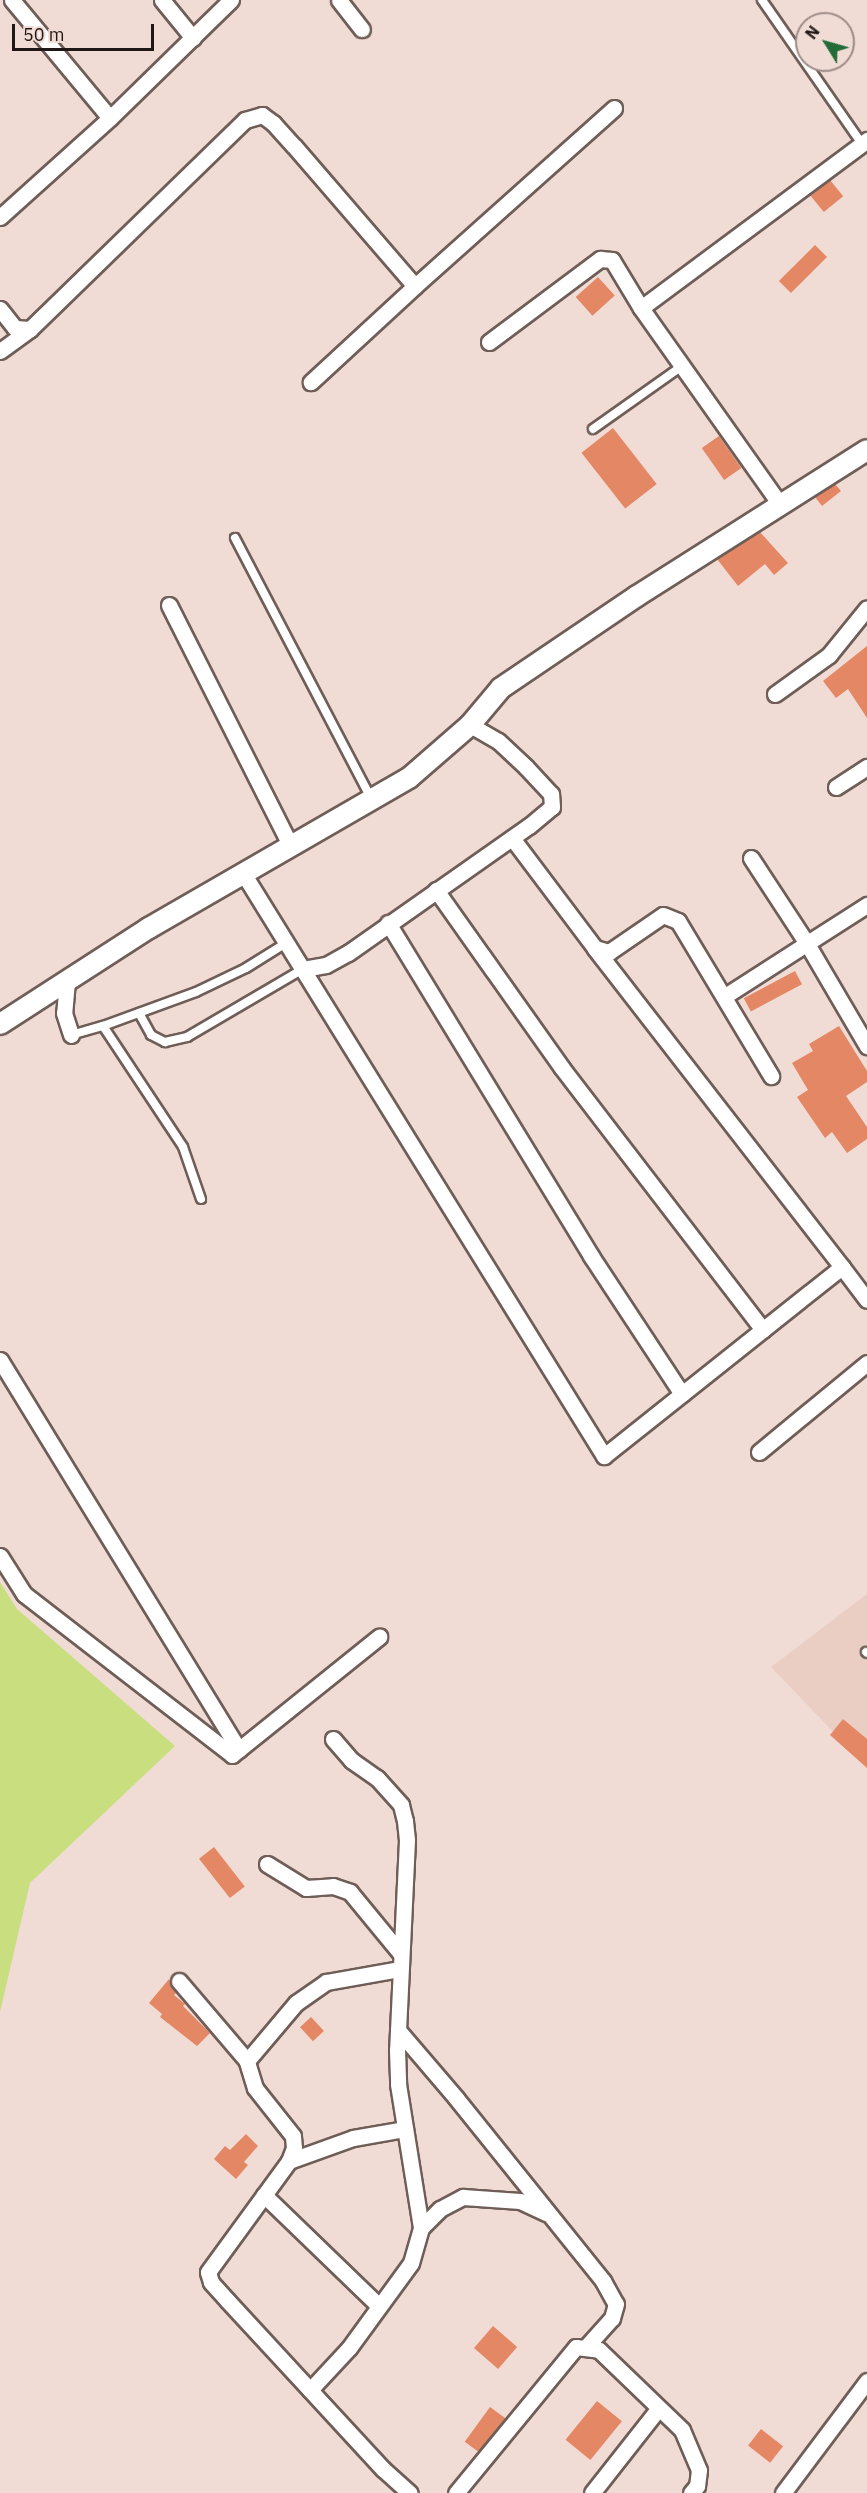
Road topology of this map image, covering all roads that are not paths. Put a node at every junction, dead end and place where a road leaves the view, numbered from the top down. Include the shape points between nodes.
1 (12, 0) edge
2 (162, 0) edge
3 (231, 0) edge
4 (339, 0) edge
5 (762, 0) edge
6 (362, 29) dead end
7 (193, 38) junction
8 (614, 108) dead end
9 (110, 118) junction
10 (864, 142) edge
11 (0, 217) edge
12 (416, 286) junction
13 (641, 308) junction
14 (0, 309) edge
15 (30, 329) junction
16 (489, 342) dead end
17 (0, 351) edge
18 (683, 365) junction
19 (311, 382) dead end
20 (593, 429) dead end
21 (867, 450) edge
22 (781, 506) junction
23 (235, 538) dead end
24 (169, 605) dead end
25 (867, 608) edge
26 (775, 694) dead end
27 (470, 725) junction
28 (867, 766) edge
29 (836, 787) dead end
30 (371, 799) junction
31 (512, 838) junction
32 (291, 846) junction
33 (751, 858) dead end
34 (243, 873) junction
35 (436, 890) junction
36 (867, 905) edge
37 (388, 923) junction
38 (806, 942) junction
39 (286, 943) junction
40 (595, 948) junction
41 (303, 969) junction
42 (67, 981) junction
43 (725, 996) junction
44 (139, 1013) junction
45 (0, 1024) edge
46 (103, 1026) junction
47 (71, 1035) joint
48 (867, 1046) edge
49 (771, 1076) dead end
50 (201, 1199) dead end
51 (842, 1267) junction
52 (867, 1300) edge
53 (763, 1330) junction
54 (0, 1360) edge
55 (867, 1363) edge
56 (682, 1394) junction
57 (759, 1452) dead end
58 (0, 1556) edge
59 (379, 1637) dead end
60 (333, 1739) dead end
61 (239, 1750) junction
62 (267, 1864) dead end
63 (401, 1962) junction
64 (179, 1981) dead end
65 (398, 2030) junction
66 (247, 2061) junction
67 (405, 2129) junction
68 (289, 2161) junction
69 (264, 2195) junction
70 (549, 2214) junction
71 (421, 2228) junction
72 (378, 2305) junction
73 (585, 2348) junction
74 (867, 2381) edge
75 (310, 2390) junction
76 (659, 2408) junction
77 (410, 2493) edge
78 (456, 2493) edge
79 (592, 2493) edge
80 (692, 2493) edge
81 (783, 2493) edge

1 - 9 street
2 - 7 street
3 - 7 street
4 - 6 street
5 - 10 lane
7 - 9 street
8 - 12 street
9 - 11 street
10 - 13 street
12 - 15 street via 294,146 262,115 245,120
12 - 19 street
13 - 16 street via 612,260 606,257
13 - 18 street
14 - 15 street via 15,327
15 - 17 street
18 - 20 lane
18 - 22 street
21 - 22 street
22 - 27 street via 501,688
23 - 30 lane
24 - 32 street
25 - 26 street via 829,655
27 - 30 street via 409,778
27 - 31 street via 498,741 550,794 552,807
28 - 29 street
30 - 32 street
31 - 35 street
31 - 40 street
32 - 34 street
33 - 38 street
34 - 39 street
34 - 42 street
35 - 37 street
35 - 53 street via 562,1068
36 - 38 street
37 - 41 street via 326,965
37 - 56 street via 591,1256
38 - 43 street
38 - 48 street
39 - 41 street
39 - 44 lane via 216,983
40 - 43 street via 609,952 663,915 668,916 678,921
40 - 51 street
41 - 44 lane via 187,1037 165,1042 151,1035
41 - 56 street via 604,1456
42 - 45 street
42 - 47 street via 64,1013
43 - 49 street
44 - 46 lane
46 - 47 lane
46 - 50 lane via 183,1147
51 - 52 street
51 - 53 street
53 - 56 street
54 - 61 street
55 - 57 street
58 - 61 street via 24,1594 232,1755
59 - 61 street
60 - 63 street via 401,1804 407,1840
62 - 63 street via 306,1888 333,1886 350,1892
63 - 65 street
63 - 66 street via 326,1982 296,2003
64 - 66 street
65 - 67 street via 398,2084
65 - 70 street
66 - 68 street via 255,2088 293,2136
67 - 68 street via 352,2138
67 - 71 street
68 - 69 street
69 - 72 street
69 - 75 street via 208,2272 211,2282
70 - 71 street via 520,2201 463,2197 440,2209
70 - 73 street via 603,2281 616,2304 612,2318
71 - 72 street via 411,2263
72 - 75 street via 349,2348
73 - 76 street via 599,2350
73 - 78 street via 576,2347
74 - 81 street
75 - 77 street
76 - 79 street
76 - 80 street via 682,2430 699,2470

